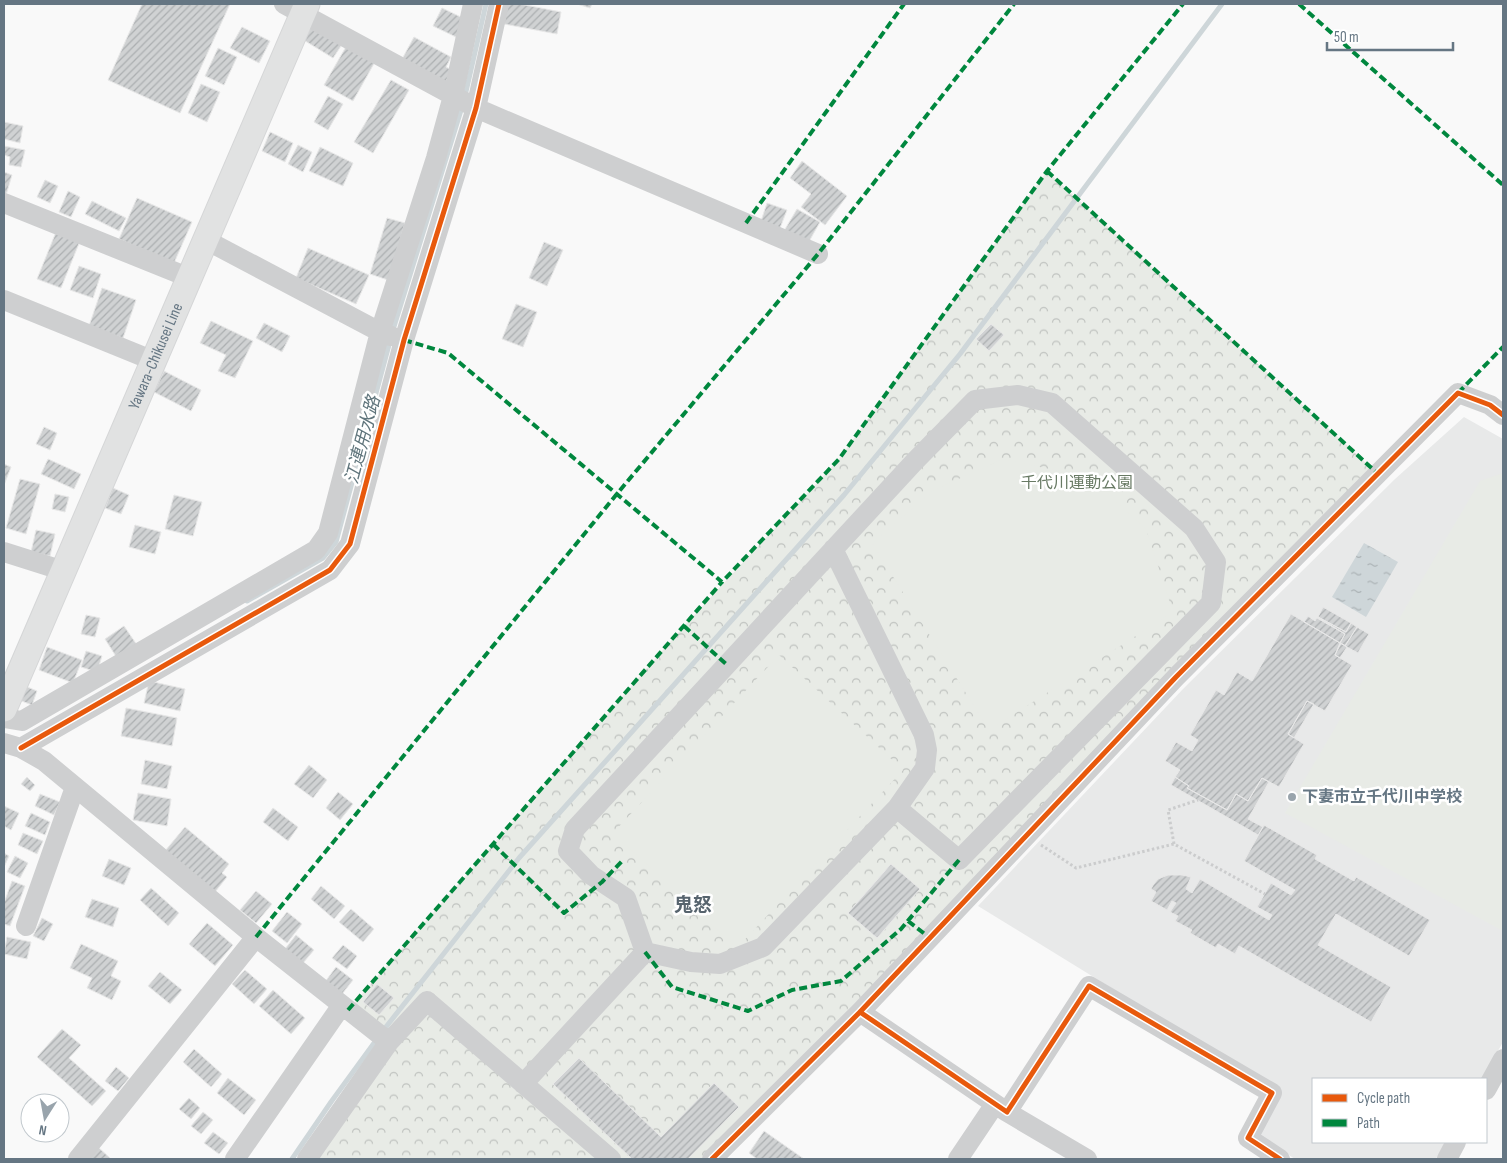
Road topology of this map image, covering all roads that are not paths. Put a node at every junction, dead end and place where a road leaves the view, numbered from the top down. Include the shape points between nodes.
1 (473, 4) edge
2 (499, 4) edge
3 (298, 7) edge
4 (453, 96) junction
5 (476, 108) junction
6 (4, 203) edge
7 (206, 240) junction
8 (818, 254) dead end
9 (190, 278) junction
10 (4, 300) edge
11 (380, 332) junction
12 (404, 340) junction
13 (154, 361) junction
14 (1503, 415) edge
15 (833, 549) junction
16 (4, 552) edge
17 (305, 568) junction
18 (64, 571) junction
19 (4, 709) edge
20 (4, 718) edge
21 (12, 745) edge
22 (76, 787) junction
23 (897, 808) junction
24 (26, 926) dead end
25 (256, 937) junction
26 (645, 952) junction
27 (342, 1006) junction
28 (860, 1012) junction
29 (389, 1042) junction
30 (1503, 1059) edge
31 (522, 1084) junction
32 (1487, 1088) edge
33 (1001, 1108) junction
34 (1455, 1143) edge
35 (1275, 1158) edge
36 (78, 1159) edge
37 (235, 1159) edge
38 (308, 1159) edge
39 (611, 1159) edge
40 (712, 1159) edge
41 (958, 1159) edge
42 (1087, 1159) edge
43 (1446, 1159) edge

1 - 4 street
2 - 5 street
3 - 4 street
3 - 7 main road, Yawara-Chikusei Line
4 - 5 street
4 - 11 street
5 - 8 street
5 - 12 street
6 - 9 street
7 - 9 main road, Yawara-Chikusei Line
7 - 11 street
9 - 13 main road, Yawara-Chikusei Line
10 - 13 street
11 - 12 street
11 - 17 street via 328,533
12 - 17 street via 350,544 330,570
13 - 18 main road, Yawara-Chikusei Line
14 - 28 street via 1458,393 1176,677
15 - 23 street via 924,736 927,750 925,768
15 - 23 street via 975,400 1018,395 1052,403 1194,528 1216,562 1211,604 959,860
15 - 26 street via 575,829 568,852 591,875 626,898
16 - 18 street
17 - 20 street via 22,722
17 - 21 street
18 - 19 main road, Yawara-Chikusei Line
21 - 22 street via 44,761
22 - 24 street
22 - 25 street
23 - 26 street via 763,947 720,964 690,962
25 - 27 street
25 - 36 street
26 - 31 street
27 - 29 street
27 - 37 street
28 - 33 street
28 - 40 street
29 - 31 street via 427,1000
29 - 38 street
30 - 32 street
31 - 39 street
33 - 35 street via 1088,986 1272,1093 1248,1138
33 - 41 street
33 - 42 street
34 - 43 street

